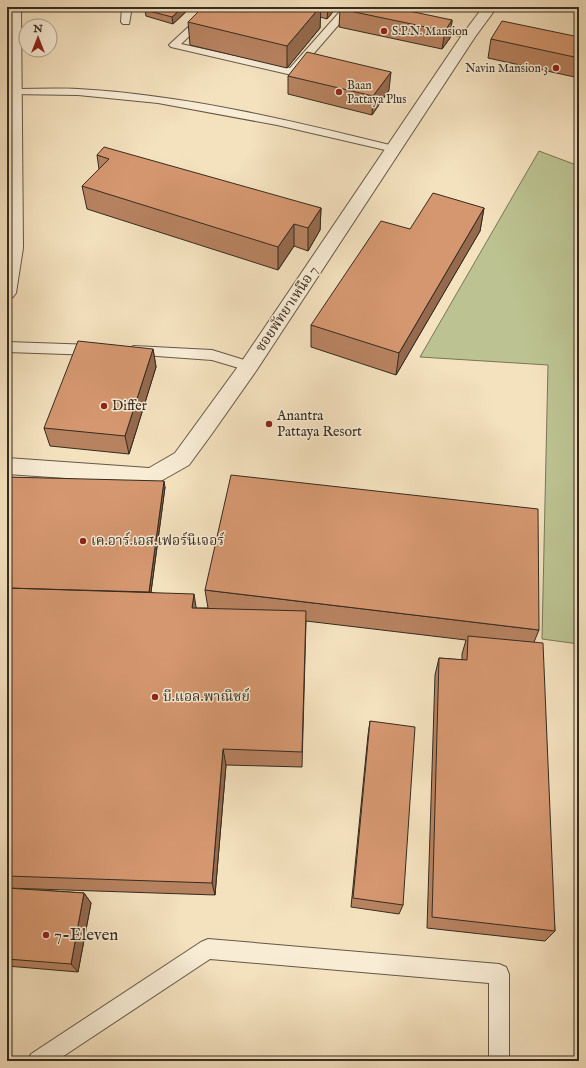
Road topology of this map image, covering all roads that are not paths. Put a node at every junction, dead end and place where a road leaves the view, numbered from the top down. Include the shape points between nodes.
1 (14, 7) edge
2 (127, 7) edge
3 (215, 7) edge
4 (349, 7) edge
5 (490, 7) edge
6 (126, 22) dead end
7 (319, 24) dead end
8 (423, 25) edge
9 (333, 27) junction
10 (469, 35) junction
11 (14, 92) junction
12 (10, 119) edge
13 (394, 149) junction
14 (7, 293) edge
15 (7, 347) edge
16 (107, 350) edge
17 (122, 351) edge
18 (250, 366) junction
19 (7, 466) edge
20 (38, 1061) edge
21 (499, 1061) edge

1 - 11 street
2 - 6 lane
3 - 9 lane via 174,45 292,72
4 - 9 lane
5 - 10 street, ซอยพัทยาเหนือ 7
7 - 9 lane
8 - 10 lane
10 - 13 street, ซอยพัทยาเหนือ 7
11 - 12 street
11 - 13 lane via 77,92 188,105 294,125
12 - 14 street via 14,248
13 - 18 street, ซอยพัทยาเหนือ 7
15 - 16 lane
17 - 18 lane via 212,355
18 - 19 street, ซอยพัทยาเหนือ 7 via 182,459 152,476
20 - 21 lane via 208,949 499,974

